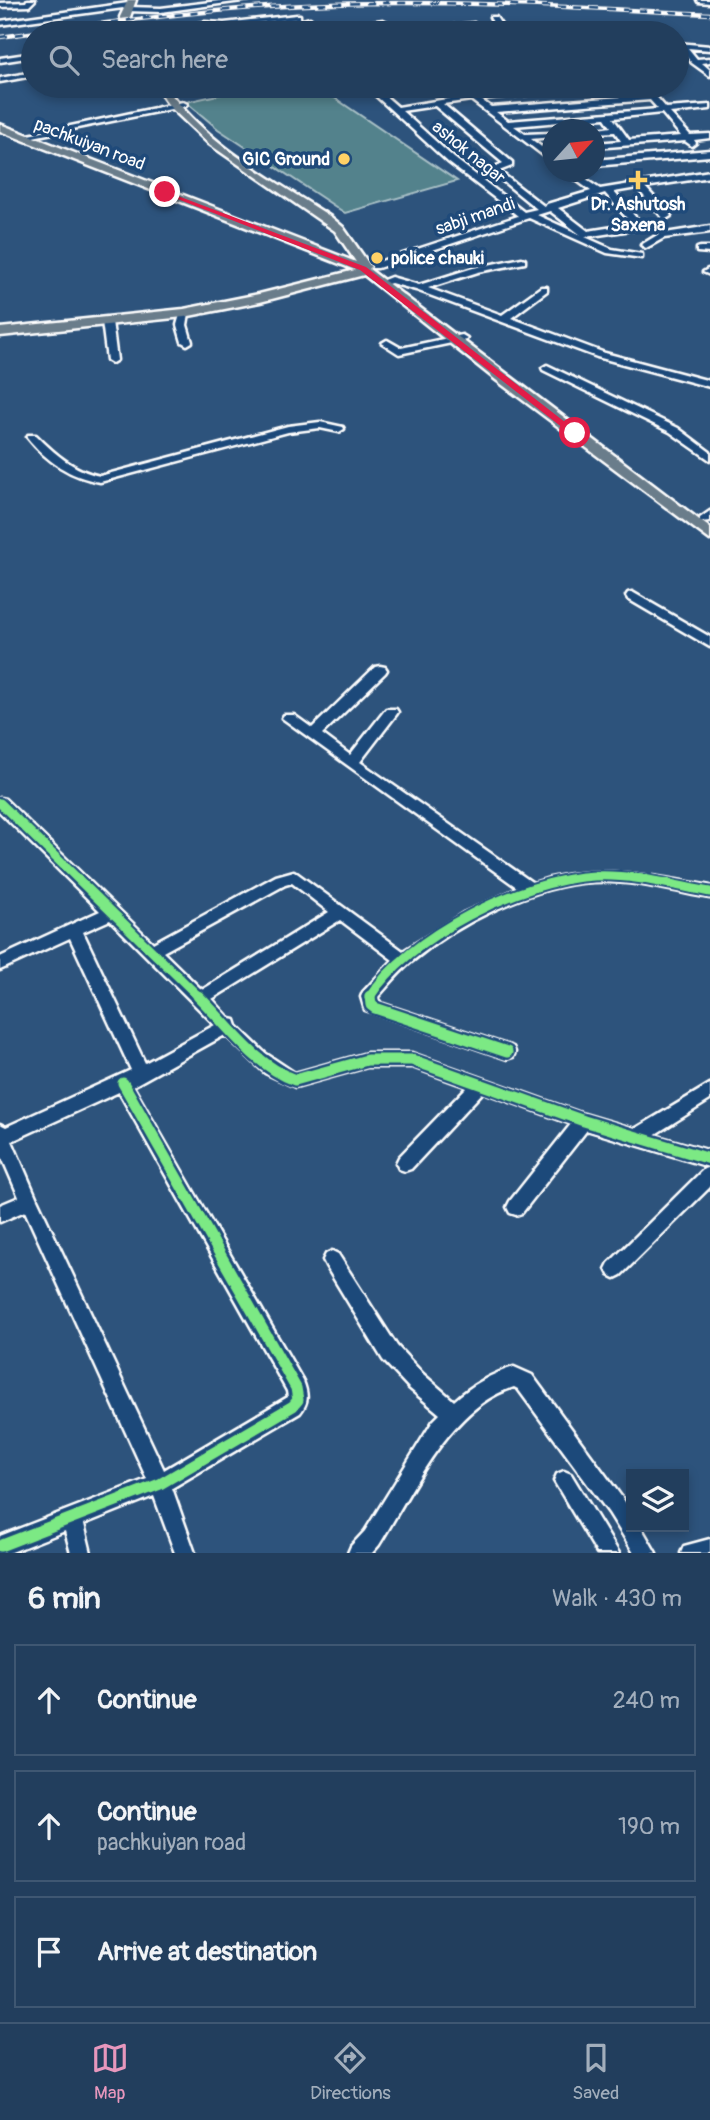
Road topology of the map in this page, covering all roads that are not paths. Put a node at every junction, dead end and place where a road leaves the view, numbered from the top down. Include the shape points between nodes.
1 (31, 0) edge
2 (245, 0) edge
3 (701, 0) edge
4 (710, 1) edge
5 (0, 5) edge
6 (91, 5) dead end
7 (128, 5) edge
8 (0, 17) edge
9 (297, 18) dead end
10 (266, 21) edge
11 (0, 23) edge
12 (689, 44) edge
13 (710, 48) edge
14 (689, 54) edge
15 (5, 59) edge
16 (710, 60) edge
17 (695, 61) junction
18 (21, 69) edge
19 (710, 74) edge
20 (21, 76) edge
21 (0, 80) edge
22 (172, 98) edge
23 (176, 98) edge
24 (383, 98) edge
25 (467, 98) edge
26 (474, 98) edge
27 (639, 98) edge
28 (653, 98) edge
29 (437, 103) junction
30 (179, 105) junction
31 (710, 107) edge
32 (396, 110) junction
33 (489, 110) junction
34 (663, 110) junction
35 (606, 114) junction
36 (506, 124) junction
37 (0, 127) edge
38 (617, 129) junction
39 (605, 130) edge
40 (23, 136) junction
41 (542, 136) edge
42 (710, 136) edge
43 (524, 137) junction
44 (687, 138) junction
45 (627, 143) junction
46 (605, 145) edge
47 (541, 151) edge
48 (706, 153) edge
49 (605, 162) edge
50 (710, 162) edge
51 (710, 174) edge
52 (587, 182) edge
53 (639, 185) junction
54 (603, 191) junction
55 (546, 207) junction
56 (526, 215) junction
57 (666, 216) dead end
58 (709, 230) edge
59 (646, 245) dead end
60 (639, 256) dead end
61 (522, 261) dead end
62 (372, 272) junction
63 (419, 288) junction
64 (544, 289) dead end
65 (184, 313) junction
66 (502, 320) junction
67 (107, 321) junction
68 (0, 332) edge
69 (457, 339) junction
70 (187, 342) dead end
71 (387, 343) dead end
72 (112, 359) dead end
73 (547, 368) dead end
74 (710, 384) edge
75 (339, 429) dead end
76 (32, 437) dead end
77 (710, 457) edge
78 (672, 500) junction
79 (708, 520) edge
80 (710, 535) edge
81 (632, 596) dead end
82 (710, 643) edge
83 (380, 670) dead end
84 (391, 712) dead end
85 (289, 718) dead end
86 (314, 734) junction
87 (353, 761) junction
88 (0, 803) edge
89 (530, 889) junction
90 (710, 892) edge
91 (341, 912) junction
92 (110, 913) junction
93 (74, 930) junction
94 (152, 951) junction
95 (403, 959) junction
96 (0, 964) edge
97 (201, 998) junction
98 (229, 1026) junction
99 (507, 1052) dead end
100 (132, 1078) junction
101 (480, 1084) junction
102 (710, 1091) edge
103 (584, 1121) junction
104 (1, 1135) edge
105 (636, 1137) junction
106 (710, 1159) edge
107 (405, 1163) dead end
108 (710, 1175) edge
109 (29, 1201) junction
110 (516, 1207) dead end
111 (0, 1214) edge
112 (332, 1260) dead end
113 (615, 1269) dead end
114 (454, 1413) junction
115 (564, 1481) dead end
116 (160, 1483) junction
117 (72, 1517) junction
118 (0, 1546) edge
119 (710, 1549) edge
120 (81, 1553) edge
121 (185, 1553) edge
122 (358, 1553) edge
123 (609, 1553) edge
124 (646, 1553) edge
125 (691, 1553) edge

1 - 5 street via 29,4
2 - 7 street via 151,11
3 - 4 street
6 - 8 street
7 - 11 street
9 - 10 street
12 - 13 street
14 - 17 street
15 - 18 street
16 - 17 street
17 - 19 street
20 - 21 street
22 - 30 main road
23 - 30 main road
24 - 32 street, ashok nagar
25 - 29 street, ashok nagar
26 - 33 street
27 - 33 street
28 - 34 street
29 - 32 street, ashok nagar
29 - 55 street via 509,164 493,170
30 - 40 street
30 - 62 main road via 212,136 340,224 366,253
31 - 34 street
32 - 56 street, ashok nagar via 451,160
33 - 36 street
34 - 35 street
34 - 44 street
35 - 36 street
35 - 38 street
36 - 43 street
37 - 40 main road, pachkuiyan road
38 - 39 street
38 - 45 street
40 - 62 main road, pachkuiyan road
41 - 43 street
42 - 44 street
43 - 47 street
44 - 45 street
44 - 48 street
45 - 46 street
48 - 49 street
48 - 50 street
51 - 53 street, sabji mandi
52 - 54 street
53 - 54 street, sabji mandi
53 - 57 street
54 - 55 street, sabji mandi
54 - 55 street via 638,226 586,234
55 - 56 street, sabji mandi
56 - 60 street, ashok nagar via 610,251
56 - 62 street, sabji mandi
58 - 59 street via 662,236
61 - 63 street
62 - 63 street
62 - 65 main road
62 - 69 main road
63 - 66 street
64 - 66 street
65 - 67 main road
65 - 70 street
66 - 74 street via 601,355
67 - 68 main road
67 - 72 street
69 - 71 street via 399,351
69 - 78 main road
73 - 77 street via 674,430
75 - 76 street via 298,427 100,479 65,466
78 - 79 main road
78 - 80 main road
81 - 82 street
83 - 86 street
84 - 87 street
85 - 86 street
86 - 87 street
87 - 89 street
88 - 92 street
89 - 90 street via 599,876
89 - 95 street via 435,935
91 - 94 street via 290,877
91 - 95 street
91 - 97 street
92 - 93 street
92 - 94 street
93 - 96 street
93 - 100 street
94 - 97 street
95 - 99 street via 369,997 371,1005
97 - 98 street
98 - 100 street
98 - 101 street via 270,1069 287,1079 367,1060 396,1059 412,1060
100 - 104 street
100 - 116 street via 298,1394 293,1406
101 - 103 street
101 - 107 street
102 - 105 street
103 - 105 street
103 - 110 street
104 - 109 street
105 - 106 street
108 - 113 street
109 - 111 street
109 - 116 street
112 - 114 street via 390,1353
114 - 122 street
114 - 124 street via 502,1381 522,1379
115 - 123 street
116 - 117 street
116 - 121 street
117 - 118 street
117 - 120 street
119 - 125 street

